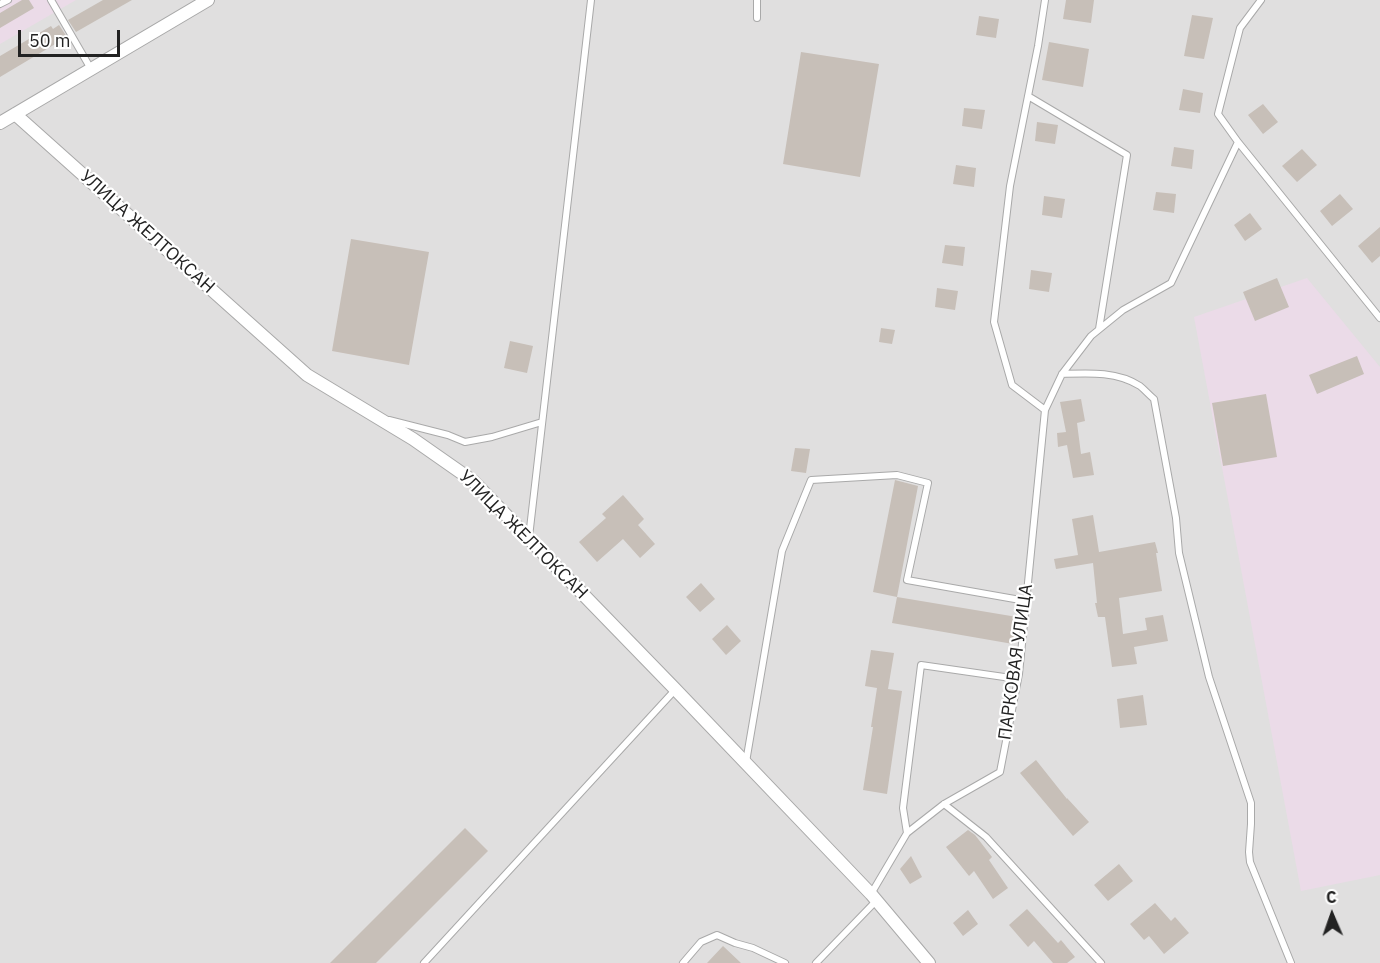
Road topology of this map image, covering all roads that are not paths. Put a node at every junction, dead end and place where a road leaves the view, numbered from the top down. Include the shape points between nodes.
1 (8, 0) edge
2 (51, 0) edge
3 (208, 0) edge
4 (591, 0) edge
5 (757, 0) edge
6 (1045, 0) edge
7 (1261, 0) edge
8 (0, 4) edge
9 (757, 18) dead end
10 (92, 70) junction
11 (1028, 96) junction
12 (15, 114) junction
13 (0, 123) edge
14 (1238, 142) junction
15 (1380, 318) edge
16 (1099, 329) junction
17 (1062, 374) junction
18 (1045, 410) junction
19 (377, 417) junction
20 (542, 422) junction
21 (529, 538) junction
22 (1026, 601) junction
23 (1018, 679) junction
24 (675, 689) junction
25 (746, 763) junction
26 (944, 804) junction
27 (907, 832) junction
28 (874, 897) junction
29 (424, 963) edge
30 (683, 963) edge
31 (786, 963) edge
32 (816, 963) edge
33 (929, 963) edge
34 (1101, 963) edge
35 (1291, 963) edge

1 - 8 lane
2 - 10 lane
3 - 10 street
4 - 20 lane
5 - 9 lane
6 - 11 lane
7 - 14 lane via 1240,28 1218,114
10 - 12 street
11 - 16 lane via 1127,155
11 - 18 lane via 1010,186 994,322 1012,385
12 - 13 street
12 - 19 street, УЛИЦА ЖЕЛТОКСАН via 307,375
14 - 15 lane
14 - 16 lane, ПАРКОВАЯ УЛИЦА via 1171,283 1123,310
16 - 17 lane, ПАРКОВАЯ УЛИЦА
17 - 18 lane, ПАРКОВАЯ УЛИЦА
17 - 35 lane via 1120,377 1140,386 1154,399 1179,554 1203,655 1251,803 1250,862
18 - 22 lane, ПАРКОВАЯ УЛИЦА
19 - 20 lane via 465,442
19 - 21 street, УЛИЦА ЖЕЛТОКСАН via 473,481
20 - 21 lane
21 - 24 street, УЛИЦА ЖЕЛТОКСАН
22 - 23 lane, ПАРКОВАЯ УЛИЦА
22 - 25 lane via 907,580 928,483 897,475 810,480 782,551
23 - 26 lane, ПАРКОВАЯ УЛИЦА via 1000,772
23 - 27 lane via 921,665 903,808
24 - 25 street, УЛИЦА ЖЕЛТОКСАН
24 - 29 lane
25 - 28 street, УЛИЦА ЖЕЛТОКСАН
26 - 27 lane, ПАРКОВАЯ УЛИЦА
26 - 34 lane via 986,837
27 - 28 lane, ПАРКОВАЯ УЛИЦА
28 - 32 lane, ПАРКОВАЯ УЛИЦА
28 - 33 street, УЛИЦА ЖЕЛТОКСАН
30 - 31 lane via 701,942 717,935

